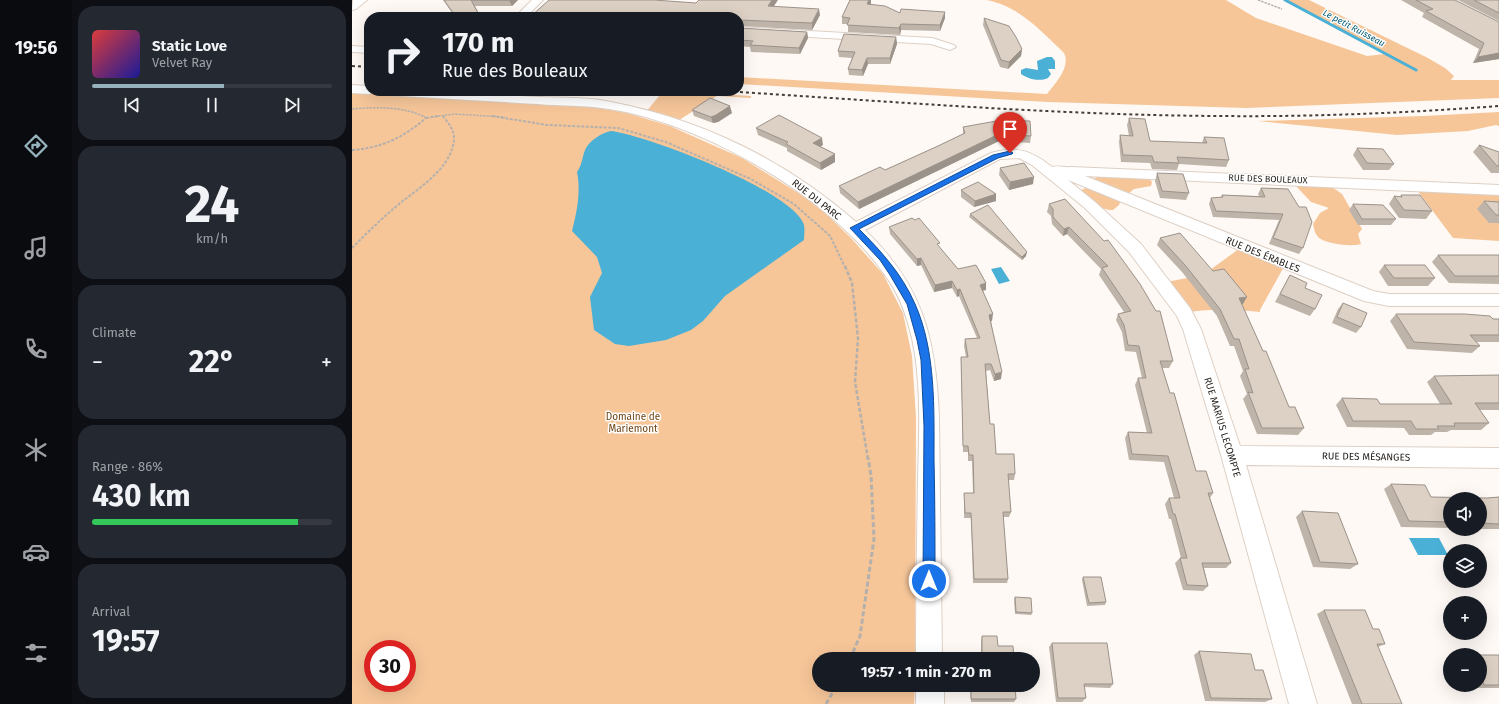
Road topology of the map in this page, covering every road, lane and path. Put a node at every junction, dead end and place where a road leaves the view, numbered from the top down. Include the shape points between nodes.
1 (361, 0) edge
2 (538, 0) edge
3 (1258, 0) edge
4 (352, 6) edge
5 (1282, 8) dead end
6 (525, 12) edge
7 (744, 30) edge
8 (950, 47) dead end
9 (352, 49) edge
10 (364, 50) edge
11 (352, 89) edge
12 (364, 90) edge
13 (467, 96) edge
14 (352, 109) edge
15 (443, 116) junction
16 (426, 118) junction
17 (352, 150) edge
18 (1037, 162) junction
19 (1072, 190) joint
20 (1499, 190) edge
21 (854, 228) junction
22 (352, 248) edge
23 (1499, 300) edge
24 (1232, 454) junction
25 (1499, 458) edge
26 (853, 652) edge
27 (930, 652) edge
28 (833, 692) edge
29 (930, 692) edge
30 (826, 704) edge
31 (930, 704) edge
32 (1303, 704) edge

1 - 4 street
2 - 6 street
3 - 5 path
7 - 8 street via 932,41
9 - 10 street
11 - 12 street
13 - 21 street, RUE DU PARC via 610,105 670,120 730,145 789,177
14 - 16 path via 402,109 415,111
15 - 16 path
15 - 22 path via 453,130 454,137 453,146 442,165 431,179 368,231
15 - 26 path via 502,116 547,125 612,127 632,131 696,154 778,193 830,236 852,283 858,338 854,382 871,475 874,538 871,576 860,636
16 - 17 path via 408,134 394,141 374,148
18 - 19 street, RUE DES BOULEAUX
18 - 20 street, RUE DES BOULEAUX via 1080,171
18 - 21 street, RUE DES BOULEAUX via 1022,154 1002,154
18 - 23 street, RUE DES ÉRABLES via 1370,297 1389,300
19 - 24 street, RUE MARIUS LECOMPTE via 1135,248 1184,313 1192,330
21 - 27 street, RUE DU PARC via 883,258 911,304 925,360 929,426
24 - 25 street, RUE DES MÉSANGES
24 - 32 street, RUE MARIUS LECOMPTE
28 - 30 path
29 - 31 street

